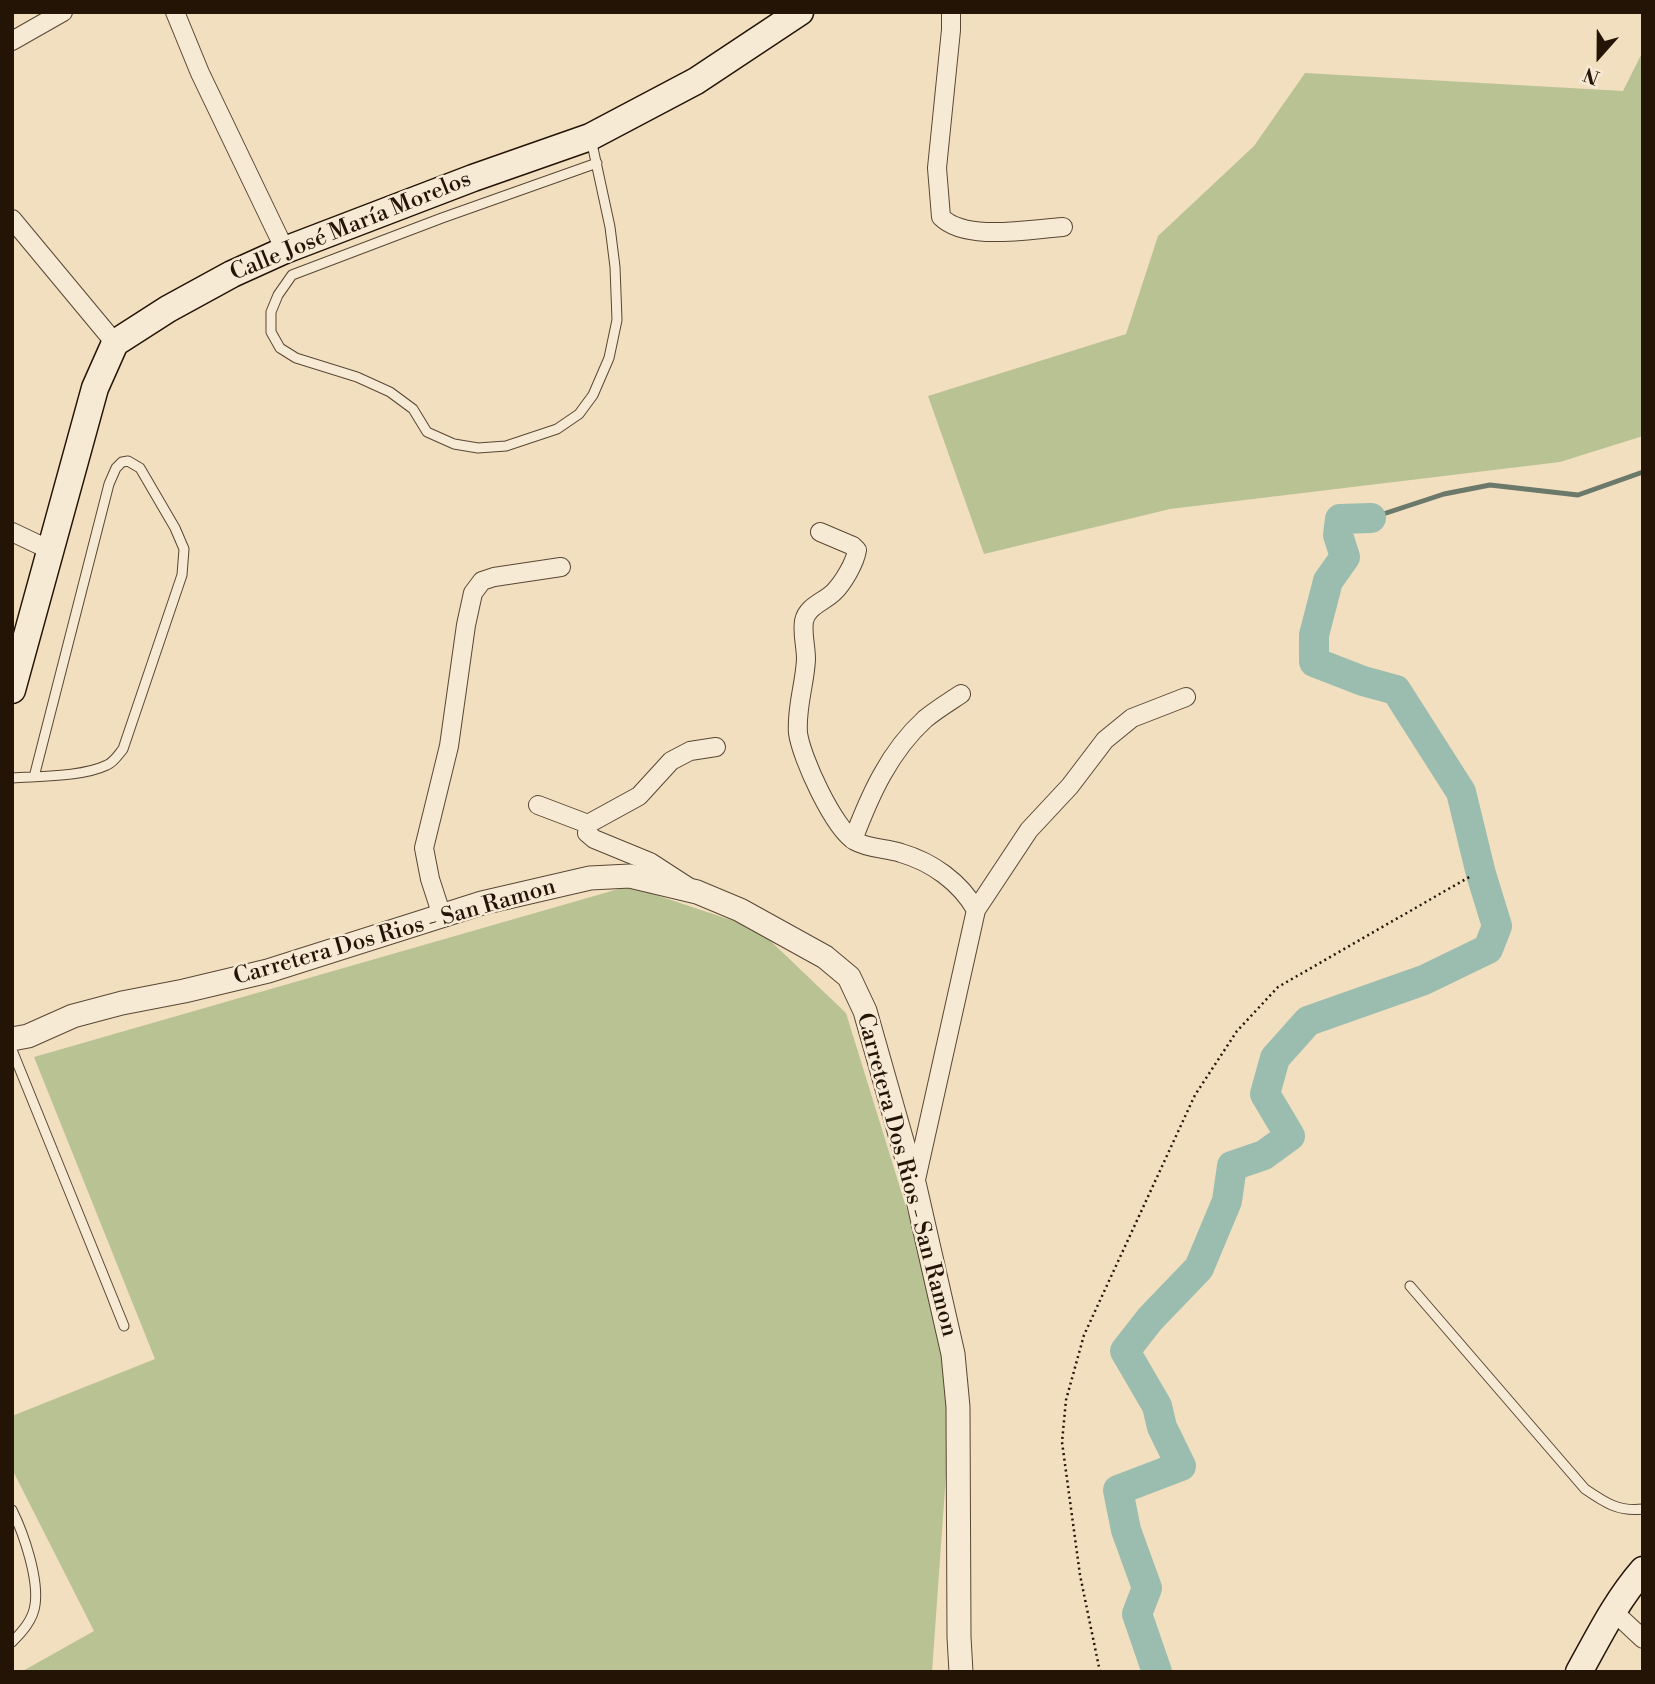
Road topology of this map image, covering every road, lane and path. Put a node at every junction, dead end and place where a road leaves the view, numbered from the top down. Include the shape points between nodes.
1 (63, 12) edge
2 (175, 12) edge
3 (800, 12) edge
4 (951, 12) edge
5 (12, 41) edge
6 (590, 137) junction
7 (597, 163) junction
8 (12, 219) edge
9 (1063, 227) dead end
10 (285, 250) junction
11 (115, 343) junction
12 (12, 532) edge
13 (820, 532) dead end
14 (50, 550) junction
15 (561, 567) dead end
16 (12, 690) edge
17 (961, 694) dead end
18 (1186, 697) dead end
19 (716, 747) dead end
20 (34, 777) junction
21 (12, 778) edge
22 (537, 805) dead end
23 (587, 824) junction
24 (853, 840) junction
25 (1471, 876) dead end
26 (697, 892) junction
27 (976, 910) junction
28 (442, 916) junction
29 (12, 1039) edge
30 (12, 1049) edge
31 (915, 1187) junction
32 (1410, 1286) dead end
33 (124, 1326) dead end
34 (1643, 1509) edge
35 (12, 1510) edge
36 (1643, 1570) edge
37 (1613, 1611) junction
38 (1643, 1639) edge
39 (12, 1642) edge
40 (961, 1672) edge
41 (1100, 1672) edge
42 (1579, 1672) edge

1 - 5 street
2 - 10 street
3 - 6 main road, Calle José María Morelos via 695,81
4 - 9 street via 937,168 941,217 958,229 994,232
6 - 7 lane
6 - 10 main road, Calle José María Morelos
7 - 7 lane via 615,267 617,320 609,358 593,395 579,414 557,429 506,446 454,444 427,432 413,409 390,392 296,358 280,348 271,332 271,312 292,275
8 - 11 street
10 - 11 main road, Calle José María Morelos via 189,297
11 - 14 main road via 95,388
12 - 14 street
13 - 24 street via 857,550 839,586 804,620 806,656 798,699 798,736 837,824
14 - 16 main road
15 - 28 street via 494,577 482,581 473,593 449,746 424,848
17 - 24 street via 925,719 889,760
18 - 27 street via 1132,718 1105,740 1029,830
19 - 23 street via 690,751 671,761 639,796
20 - 20 lane via 91,770 110,764 123,749 182,576 184,549 175,528 140,468 128,461 116,468 108,484
20 - 21 lane
22 - 23 street
23 - 26 street via 594,839 650,862
24 - 27 street via 925,862 966,894
25 - 41 path via 1278,987 1237,1031 1195,1095 1084,1335 1066,1400 1062,1442 1080,1575
26 - 28 street, Carretera Dos Rios - San Ramon via 630,876 590,878
26 - 31 street, Carretera Dos Rios - San Ramon via 784,933 825,957 849,978 865,1011
27 - 31 street
28 - 29 street, Carretera Dos Rios - San Ramon via 268,971 73,1016
30 - 33 lane
31 - 40 street, Carretera Dos Rios - San Ramon via 956,1377
32 - 34 lane via 1585,1489 1611,1506
35 - 39 lane via 36,1596 25,1629
36 - 37 main road
37 - 38 street
37 - 42 main road

